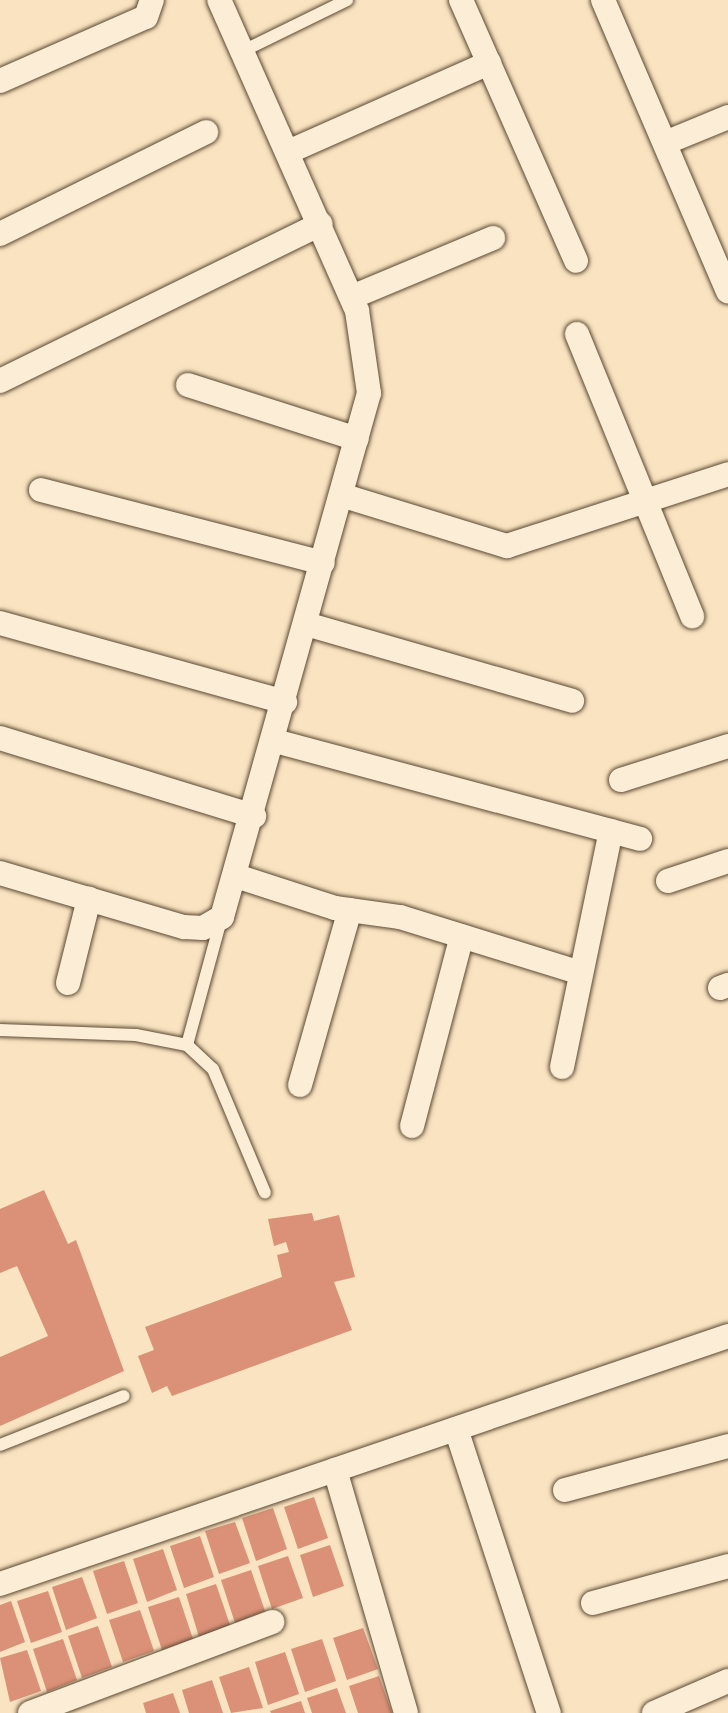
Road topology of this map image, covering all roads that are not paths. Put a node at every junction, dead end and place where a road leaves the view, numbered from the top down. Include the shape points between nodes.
1 (152, 0) edge
2 (219, 0) edge
3 (347, 0) edge
4 (461, 0) edge
5 (603, 0) edge
6 (243, 51) junction
7 (489, 63) junction
8 (0, 81) edge
9 (728, 117) edge
10 (206, 132) dead end
11 (665, 143) junction
12 (288, 152) junction
13 (321, 224) junction
14 (0, 234) edge
15 (493, 238) dead end
16 (576, 261) dead end
17 (728, 291) edge
18 (352, 297) junction
19 (577, 334) dead end
20 (0, 381) edge
21 (188, 385) dead end
22 (357, 439) junction
23 (728, 474) edge
24 (41, 490) dead end
25 (341, 495) junction
26 (646, 503) junction
27 (323, 563) junction
28 (692, 616) dead end
29 (0, 623) edge
30 (306, 624) junction
31 (572, 701) dead end
32 (285, 702) junction
33 (0, 738) edge
34 (275, 741) junction
35 (728, 746) edge
36 (621, 780) dead end
37 (254, 816) junction
38 (611, 831) junction
39 (640, 839) dead end
40 (728, 861) edge
41 (0, 873) edge
42 (236, 876) junction
43 (668, 881) dead end
44 (89, 900) junction
45 (350, 911) junction
46 (222, 917) junction
47 (462, 936) junction
48 (581, 973) junction
49 (68, 983) dead end
50 (0, 1030) edge
51 (187, 1045) junction
52 (562, 1067) dead end
53 (300, 1085) dead end
54 (412, 1126) dead end
55 (265, 1193) dead end
56 (728, 1336) edge
57 (124, 1396) dead end
58 (456, 1429) junction
59 (0, 1446) edge
60 (728, 1446) edge
61 (335, 1470) junction
62 (565, 1490) dead end
63 (728, 1566) edge
64 (0, 1584) edge
65 (593, 1603) dead end
66 (272, 1622) dead end
67 (728, 1681) edge
68 (660, 1712) edge
69 (30, 1713) edge
70 (405, 1713) edge
71 (549, 1713) edge

1 - 8 street via 146,17
2 - 6 street
3 - 6 lane
4 - 7 street
5 - 11 street
6 - 12 street
7 - 12 street
7 - 16 street
9 - 11 street
10 - 14 street
11 - 17 street
12 - 13 street
13 - 18 street
13 - 20 street
15 - 18 street
18 - 22 street via 367,351 369,393
19 - 26 street
21 - 22 street
22 - 25 street
23 - 26 street
24 - 27 street
25 - 26 street via 508,546
25 - 27 street
26 - 28 street
27 - 30 street
29 - 32 street
30 - 31 street
30 - 32 street
32 - 34 street
33 - 37 street
34 - 37 street
34 - 38 street
35 - 36 street
37 - 42 street
38 - 39 street
38 - 48 street
40 - 43 street
41 - 44 street
42 - 45 street
42 - 46 street
44 - 46 street via 184,927 203,928
44 - 49 street
45 - 47 street via 400,917
45 - 53 street
46 - 51 lane
47 - 48 street
47 - 54 street
48 - 52 street
50 - 51 lane via 136,1035
51 - 55 lane via 213,1069
56 - 58 street
57 - 59 lane
58 - 61 street
58 - 71 street
60 - 62 street
61 - 64 street
61 - 70 street
63 - 65 street
66 - 69 street
67 - 68 street

